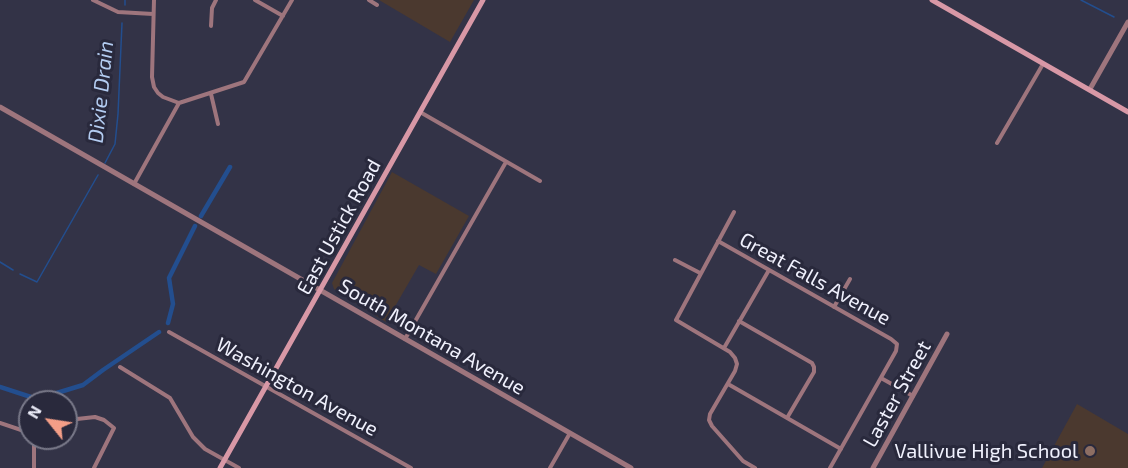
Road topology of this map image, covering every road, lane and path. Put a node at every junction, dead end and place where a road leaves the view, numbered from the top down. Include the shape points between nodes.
1 (93, 0) edge
2 (154, 0) edge
3 (216, 0) edge
4 (255, 0) edge
5 (292, 0) edge
6 (369, 0) edge
7 (483, 0) edge
8 (932, 0) edge
9 (377, 5) dead end
10 (153, 14) junction
11 (283, 16) junction
12 (1128, 22) edge
13 (211, 26) dead end
14 (1044, 63) junction
15 (1090, 90) junction
16 (211, 94) junction
17 (179, 103) junction
18 (0, 107) edge
19 (420, 112) junction
20 (1128, 112) edge
21 (218, 124) dead end
22 (997, 143) dead end
23 (506, 162) junction
24 (540, 181) dead end
25 (134, 184) junction
26 (734, 212) dead end
27 (718, 241) junction
28 (675, 260) dead end
29 (769, 270) junction
30 (699, 273) junction
31 (850, 279) dead end
32 (321, 290) junction
33 (834, 307) junction
34 (739, 321) junction
35 (169, 332) dead end
36 (947, 334) dead end
37 (405, 339) junction
38 (724, 348) junction
39 (120, 367) dead end
40 (881, 378) junction
41 (728, 384) junction
42 (266, 386) junction
43 (913, 396) junction
44 (787, 418) junction
45 (78, 419) edge
46 (0, 423) edge
47 (18, 429) edge
48 (570, 433) junction
49 (841, 449) junction
50 (34, 450) edge
51 (225, 460) junction
52 (34, 468) edge
53 (94, 468) edge
54 (220, 468) edge
55 (239, 468) edge
56 (411, 468) edge
57 (550, 468) edge
58 (631, 468) edge
59 (755, 468) edge
60 (830, 468) edge
61 (873, 468) edge

1 - 10 street via 118,12
2 - 10 street
3 - 13 street
4 - 11 street
5 - 11 street
6 - 9 street
7 - 19 main road, East Ustick Road
8 - 14 main road
10 - 17 street via 154,87 163,98
11 - 16 street via 244,82
12 - 15 street
14 - 15 main road
14 - 22 street
15 - 20 main road
16 - 17 street
16 - 21 street
17 - 25 street
18 - 25 street, South Montana Avenue
19 - 23 street
19 - 32 main road, East Ustick Road
23 - 24 street
23 - 37 street
25 - 32 street, South Montana Avenue
26 - 27 street
27 - 29 street, Great Falls Avenue
27 - 30 street
28 - 30 street
29 - 33 street, Great Falls Avenue
29 - 34 street
30 - 38 street via 676,320
31 - 33 street
32 - 37 street, South Montana Avenue
32 - 42 main road, East Ustick Road
33 - 40 street, Great Falls Avenue via 897,344
34 - 38 street
34 - 44 street via 814,367
35 - 42 street, Washington Avenue
36 - 43 street, Laster Street
37 - 48 street, South Montana Avenue
38 - 41 street via 737,364
39 - 51 street via 170,398 193,437
40 - 43 street
40 - 49 street
41 - 44 street
41 - 59 street via 710,420 743,461
42 - 51 main road, East Ustick Road
42 - 56 street, Washington Avenue
43 - 61 street, Laster Street
44 - 49 street
45 - 53 street via 95,417 114,428
46 - 47 street
48 - 57 street
48 - 58 street, South Montana Avenue
49 - 60 street
50 - 52 street
51 - 54 main road, East Ustick Road
51 - 55 street

